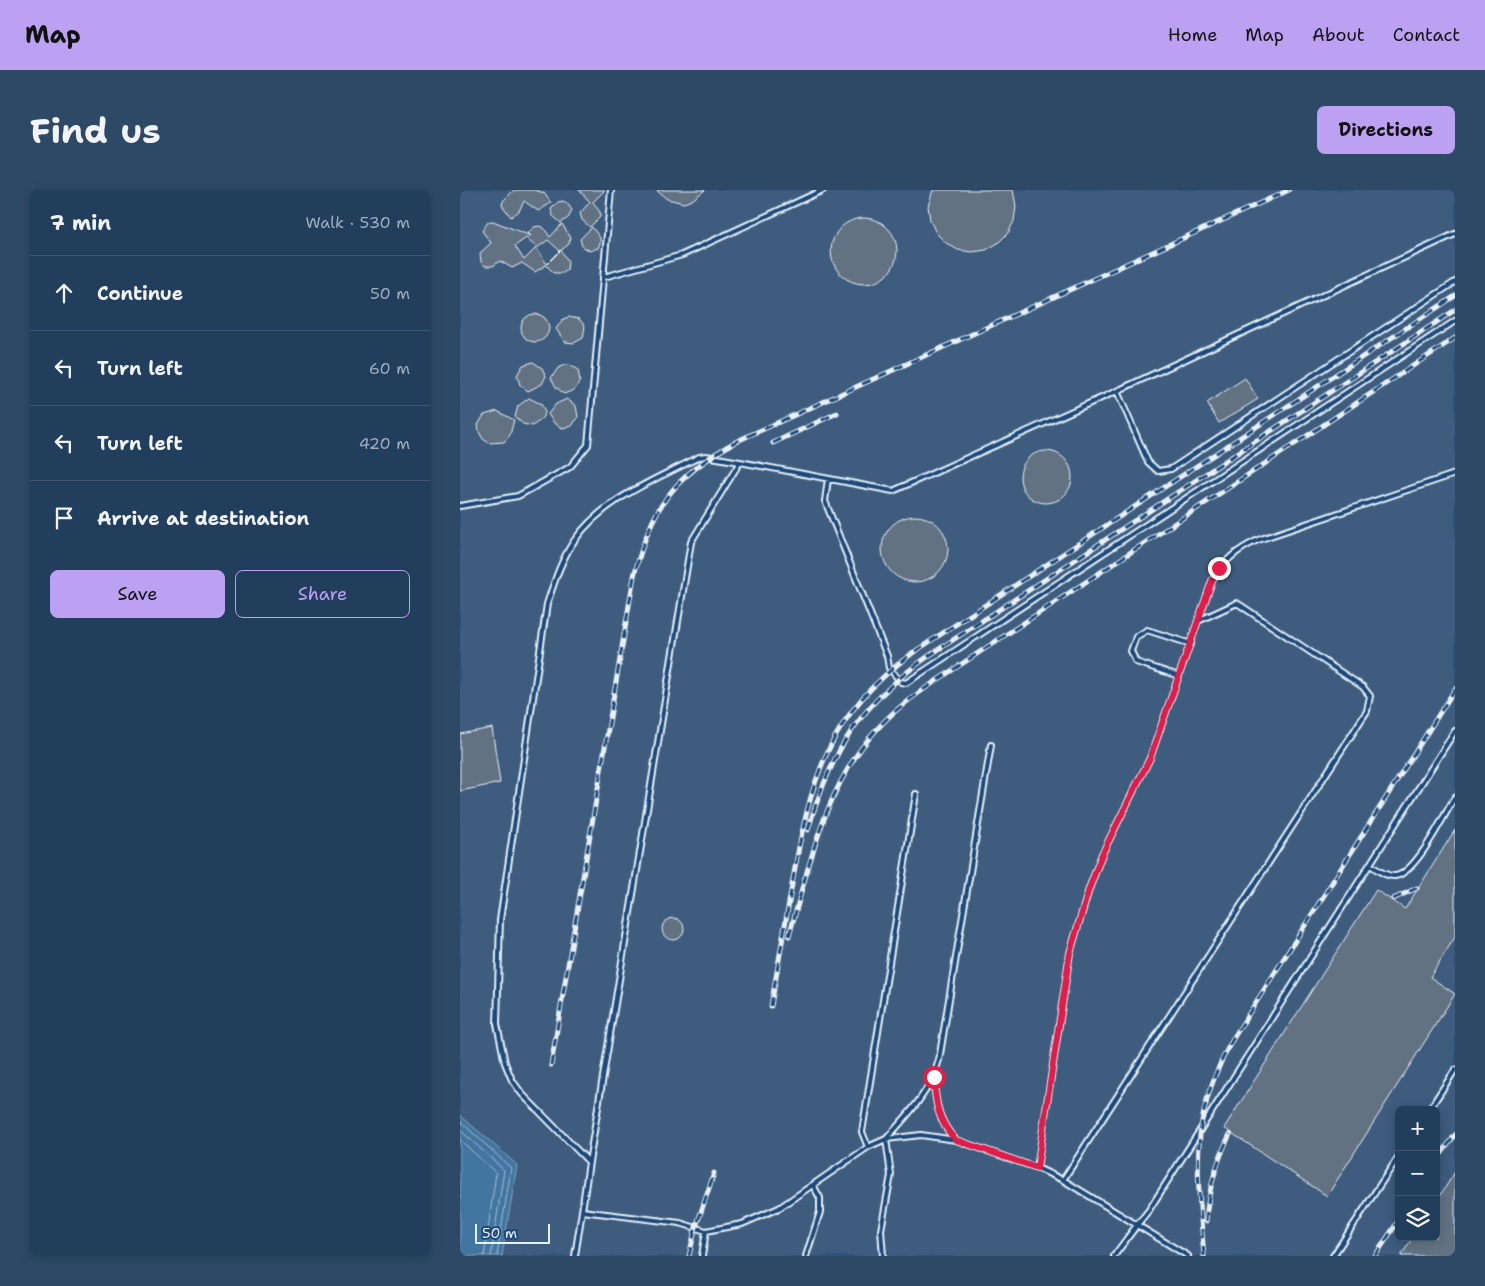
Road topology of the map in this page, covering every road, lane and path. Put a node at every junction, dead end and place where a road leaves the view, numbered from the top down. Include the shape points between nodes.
1 (612, 190) edge
2 (823, 190) edge
3 (1455, 234) edge
4 (604, 277) junction
5 (1455, 282) edge
6 (1455, 321) edge
7 (1117, 391) junction
8 (740, 462) junction
9 (1455, 474) edge
10 (828, 479) junction
11 (460, 506) edge
12 (1198, 620) junction
13 (1190, 644) junction
14 (1179, 676) junction
15 (1455, 731) edge
16 (991, 745) dead end
17 (916, 794) dead end
18 (1455, 797) edge
19 (1370, 865) junction
20 (1455, 1070) edge
21 (934, 1077) junction
22 (1432, 1106) edge
23 (886, 1139) junction
24 (956, 1140) junction
25 (868, 1147) junction
26 (589, 1162) junction
27 (1395, 1162) edge
28 (1037, 1168) junction
29 (1063, 1180) junction
30 (813, 1185) junction
31 (582, 1211) junction
32 (1137, 1225) junction
33 (706, 1231) junction
34 (574, 1256) edge
35 (702, 1256) edge
36 (806, 1256) edge
37 (883, 1256) edge
38 (1114, 1256) edge
39 (1188, 1256) edge
40 (1333, 1256) edge

1 - 4 lane
2 - 4 lane via 682,256
3 - 7 lane
4 - 11 lane via 588,445 570,466 518,496
5 - 7 lane via 1171,469 1158,470 1148,462
6 - 10 lane via 906,683 901,682 889,668 825,501
7 - 10 lane via 893,491
8 - 10 lane
8 - 26 lane via 691,542
8 - 26 lane via 700,457 615,501 591,520 573,542 547,604 500,920 497,1024 512,1080
9 - 12 lane via 1243,547 1219,568
12 - 13 lane
12 - 29 lane via 1236,603 1363,687 1370,696 1367,711
13 - 14 lane
13 - 14 lane via 1147,630 1136,637 1131,651 1136,662
14 - 28 lane via 1150,758 1102,854 1070,953
15 - 19 lane
16 - 21 lane
17 - 25 lane via 862,1132
18 - 19 lane via 1416,861 1406,871 1395,876 1386,875
19 - 32 lane via 1150,1210
20 - 22 lane
21 - 23 lane via 915,1106
21 - 24 lane via 934,1101 947,1132
23 - 24 lane via 921,1135
23 - 25 lane
23 - 37 lane via 891,1175 881,1230
24 - 28 lane
25 - 30 lane
26 - 31 lane
27 - 40 lane
28 - 29 lane
29 - 32 lane
30 - 33 lane via 779,1208 742,1224
30 - 36 lane via 820,1198 820,1212
31 - 33 lane via 680,1223
31 - 34 lane
32 - 38 lane
32 - 39 lane
33 - 35 lane

